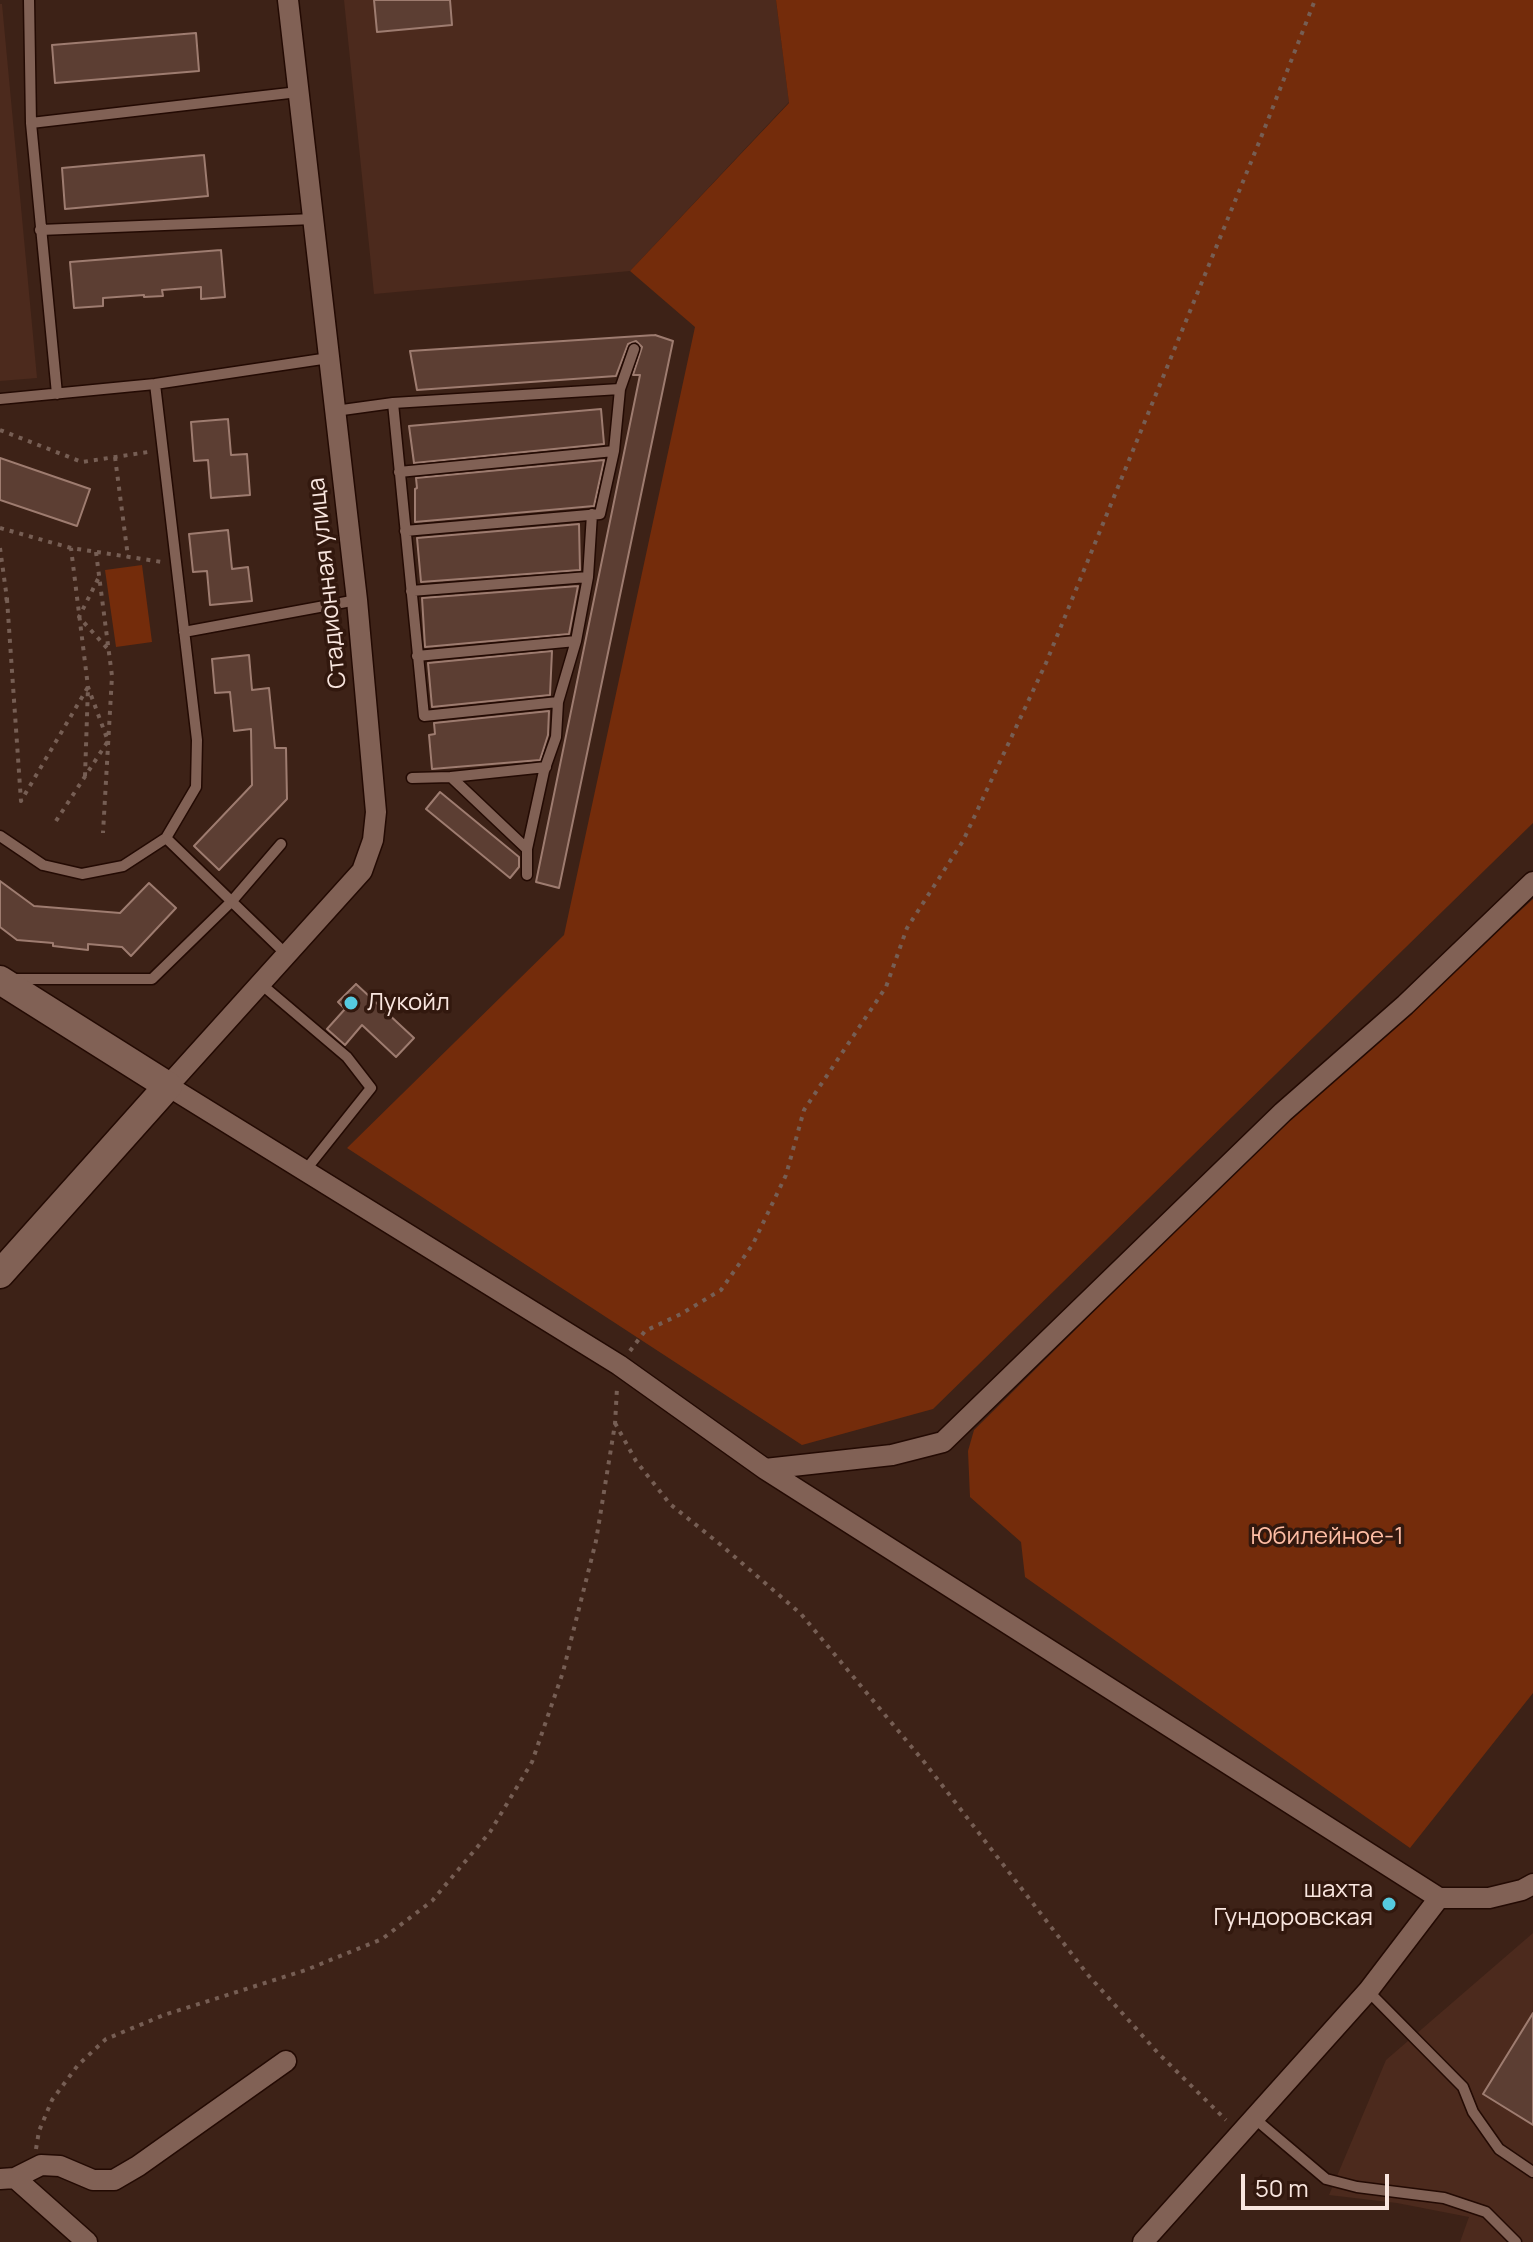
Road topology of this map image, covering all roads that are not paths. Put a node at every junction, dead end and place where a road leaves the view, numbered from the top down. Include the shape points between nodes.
1 (29, 0) edge
2 (288, 0) edge
3 (298, 92) junction
4 (31, 123) junction
5 (314, 219) junction
6 (40, 230) junction
7 (634, 349) dead end
8 (329, 358) junction
9 (155, 384) junction
10 (620, 389) junction
11 (57, 394) junction
12 (0, 399) edge
13 (393, 403) junction
14 (335, 411) junction
15 (614, 451) junction
16 (399, 472) junction
17 (592, 514) junction
18 (405, 531) junction
19 (588, 577) junction
20 (411, 591) junction
21 (357, 600) junction
22 (184, 632) junction
23 (576, 641) junction
24 (417, 656) junction
25 (558, 702) junction
26 (546, 767) junction
27 (451, 777) junction
28 (412, 778) dead end
29 (0, 836) edge
30 (166, 838) junction
31 (281, 844) dead end
32 (527, 849) junction
33 (527, 875) dead end
34 (1533, 882) edge
35 (232, 901) junction
36 (287, 955) junction
37 (0, 979) edge
38 (261, 984) junction
39 (168, 1086) junction
40 (304, 1172) junction
41 (0, 1274) edge
42 (765, 1469) junction
43 (1533, 1884) edge
44 (1439, 1898) junction
45 (1368, 1991) junction
46 (286, 2061) dead end
47 (1247, 2126) junction
48 (1533, 2172) edge
49 (16, 2175) edge
50 (87, 2242) edge
51 (1143, 2242) edge
52 (1516, 2242) edge

1 - 4 lane
2 - 3 street, Стадионная улица
3 - 4 lane
3 - 5 street, Стадионная улица
4 - 6 lane
5 - 6 lane
5 - 8 street, Стадионная улица
6 - 11 lane
7 - 10 lane
8 - 9 lane
8 - 14 street, Стадионная улица
9 - 11 lane
9 - 22 lane
10 - 13 lane
10 - 15 lane
11 - 12 lane
13 - 14 lane
13 - 16 lane
14 - 21 street, Стадионная улица
15 - 16 lane
15 - 17 lane via 600,514
16 - 18 lane
17 - 18 lane
17 - 19 lane
18 - 20 lane
19 - 20 lane
19 - 23 lane
20 - 24 lane
21 - 22 lane
21 - 36 street, Стадионная улица via 376,812 373,840 362,871
22 - 30 lane via 197,740 196,787
23 - 24 lane
23 - 25 lane
24 - 25 lane via 424,716
25 - 26 lane via 556,737
26 - 27 lane
26 - 32 lane
27 - 28 lane
27 - 32 lane
29 - 30 lane via 43,865 82,874 123,866
30 - 35 lane
31 - 35 lane
32 - 33 lane
34 - 42 street via 1283,1112 943,1442 892,1455
35 - 36 lane
35 - 37 lane via 152,979
36 - 38 street, Стадионная улица
37 - 39 street
38 - 39 street, Стадионная улица
38 - 40 lane via 347,1057 371,1088
39 - 40 street
39 - 41 street
40 - 42 street
42 - 44 street
43 - 44 street via 1489,1898
44 - 45 street
45 - 47 street
45 - 48 lane via 1463,2087 1499,2149
46 - 49 street via 114,2180 93,2180 60,2166 41,2165
47 - 51 street
47 - 52 lane via 1326,2179 1444,2198 1486,2212
49 - 50 street

